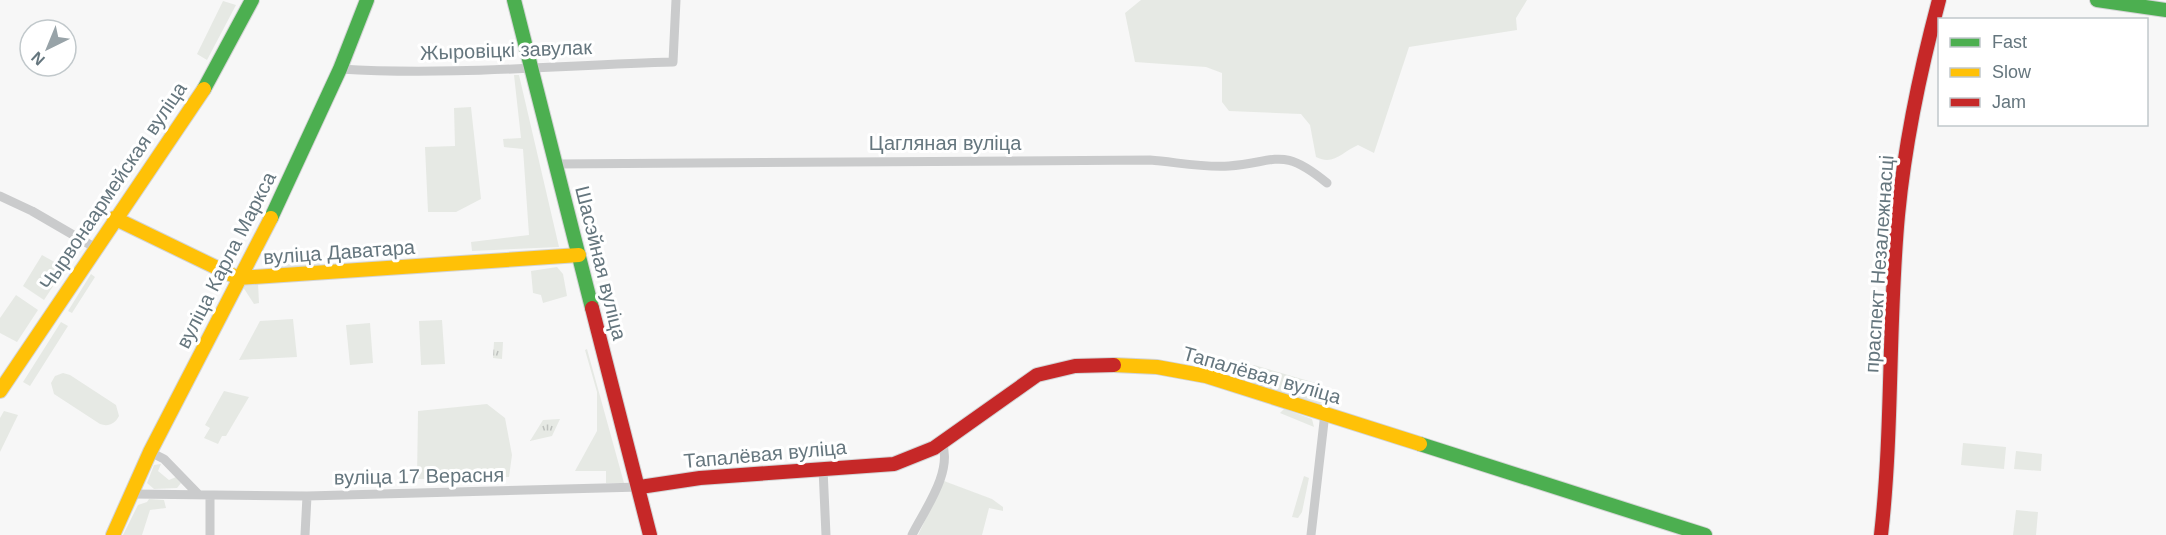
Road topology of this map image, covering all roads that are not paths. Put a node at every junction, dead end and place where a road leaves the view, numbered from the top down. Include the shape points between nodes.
1 (252, 0) edge
2 (367, 0) edge
3 (514, 0) edge
4 (676, 0) edge
5 (1939, 0) edge
6 (2097, 0) edge
7 (2166, 10) edge
8 (531, 68) junction
9 (340, 69) junction
10 (556, 164) junction
11 (1327, 183) dead end
12 (0, 196) edge
13 (114, 218) junction
14 (94, 247) junction
15 (579, 255) junction
16 (238, 278) junction
17 (0, 391) edge
18 (1325, 413) junction
19 (942, 442) junction
20 (150, 452) junction
21 (823, 469) junction
22 (640, 487) junction
23 (132, 494) junction
24 (199, 495) junction
25 (210, 495) junction
26 (307, 496) junction
27 (113, 535) edge
28 (210, 535) edge
29 (304, 535) edge
30 (650, 535) edge
31 (826, 535) edge
32 (912, 535) edge
33 (1311, 535) edge
34 (1705, 535) edge
35 (1881, 535) edge

1 - 13 main road, Чырвонаармейская вуліца via 216,71
2 - 9 main road, вуліца Карла Маркса
3 - 8 main road, Шасэйная вуліца
4 - 8 street, Жыровіцкі завулак via 674,62
5 - 35 main road, праспект Незалежнасці via 1906,154 1898,214
6 - 7 main road
8 - 9 street, Жыровіцкі завулак via 387,72
8 - 10 main road, Шасэйная вуліца
9 - 16 main road, вуліца Карла Маркса via 287,187
10 - 11 street, Цагляная вуліца via 1150,160 1229,166 1281,158 1309,169
10 - 15 main road, Шасэйная вуліца
12 - 14 street
13 - 14 main road, Чырвонаармейская вуліца
13 - 16 main road, вуліца Даватара
14 - 17 main road, Чырвонаармейская вуліца
15 - 16 main road, вуліца Даватара
15 - 22 main road, Шасэйная вуліца
16 - 20 main road, вуліца Карла Маркса
18 - 19 main road, Тапалёвая вуліца via 1183,371 1126,365 1075,366 1037,375
18 - 33 street
18 - 34 main road, Тапалёвая вуліца
19 - 21 main road, Тапалёвая вуліца via 922,455 894,464
19 - 32 street via 942,476
20 - 23 main road, вуліца Карла Маркса
20 - 24 street via 164,459
21 - 22 main road, Тапалёвая вуліца via 700,478
21 - 31 street
22 - 26 street, вуліца 17 Верасня
22 - 30 main road, Шасэйная вуліца
23 - 24 street, вуліца 17 Верасня
23 - 27 main road, вуліца Карла Маркса
24 - 25 street, вуліца 17 Верасня
25 - 26 street, вуліца 17 Верасня
25 - 28 street
26 - 29 street

